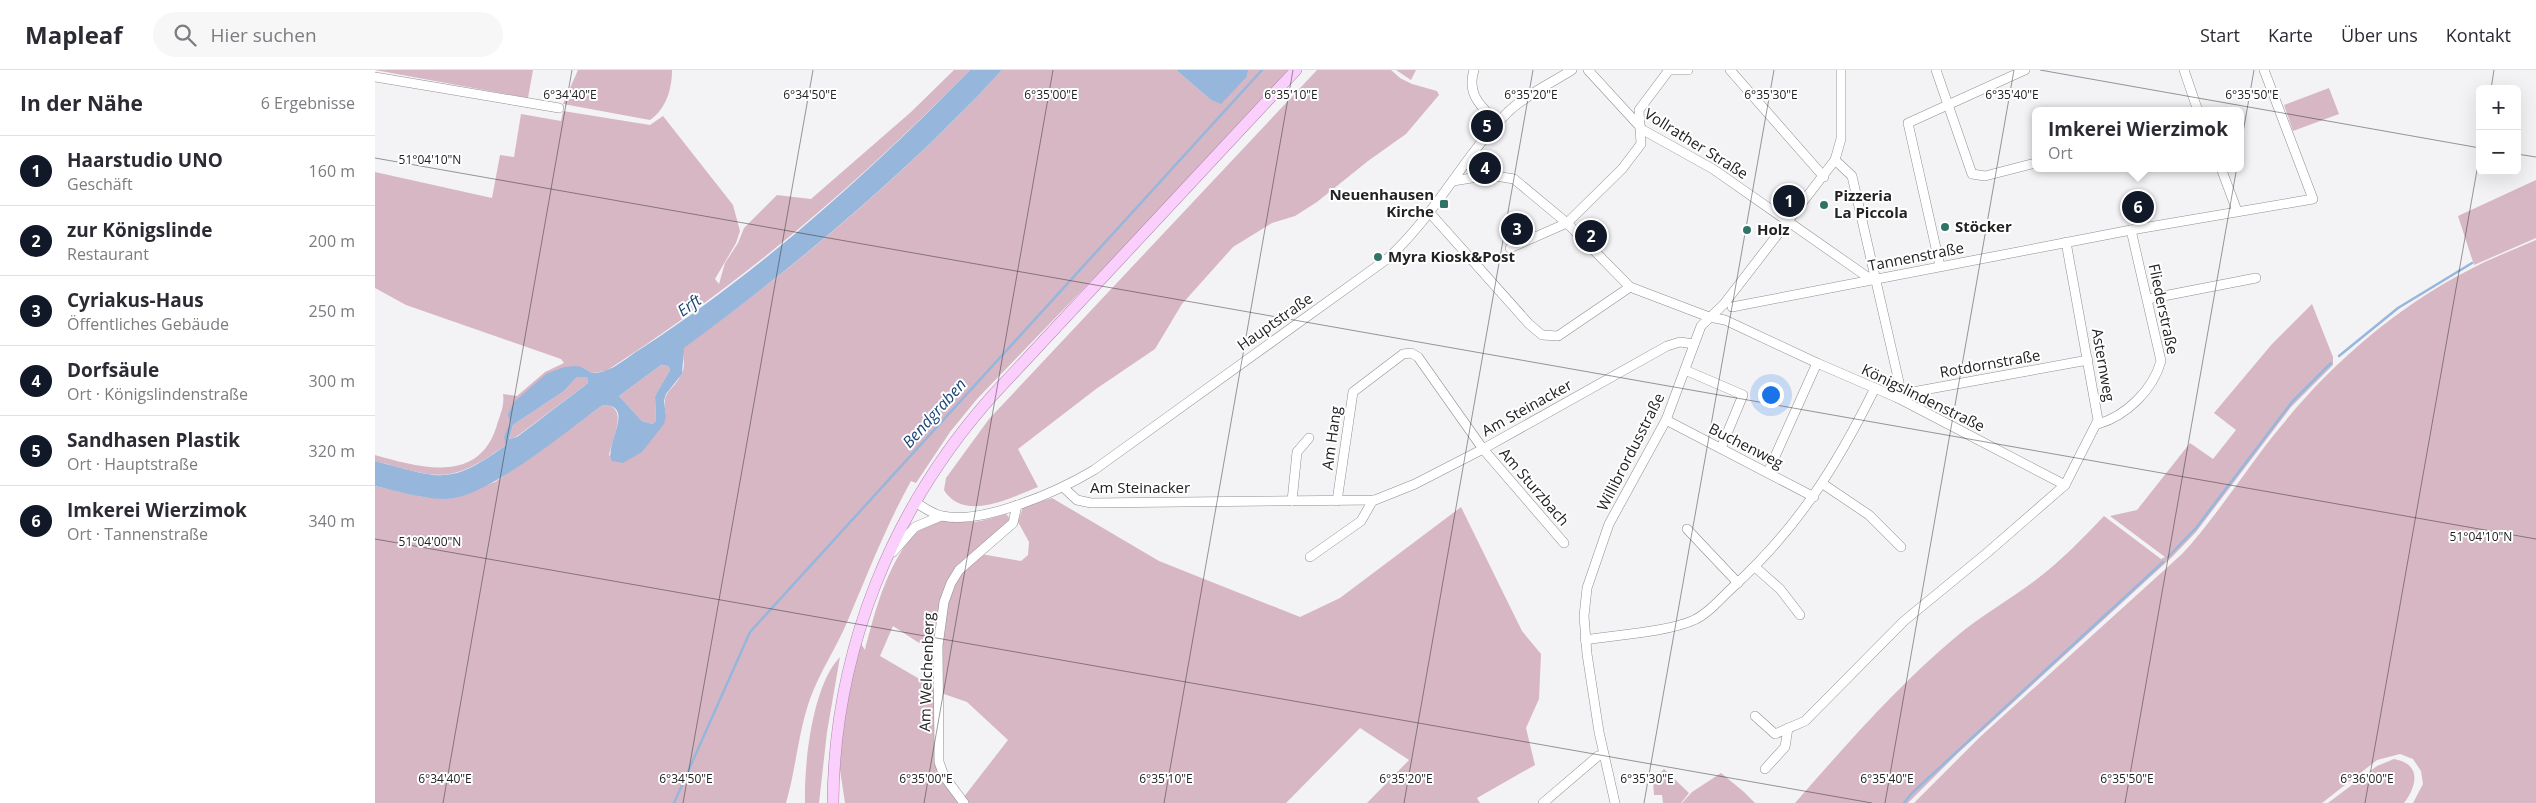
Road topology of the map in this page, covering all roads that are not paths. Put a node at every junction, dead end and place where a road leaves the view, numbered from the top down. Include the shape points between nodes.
1 (1296, 70) edge
2 (1473, 70) edge
3 (1571, 70) edge
4 (1588, 70) edge
5 (1670, 70) edge
6 (1688, 70) edge
7 (1730, 70) edge
8 (1841, 70) edge
9 (1936, 70) edge
10 (2025, 70) edge
11 (2184, 70) edge
12 (2264, 70) edge
13 (375, 76) edge
14 (1949, 104) junction
15 (2197, 107) edge
16 (559, 108) dead end
17 (1497, 124) junction
18 (1639, 127) junction
19 (1835, 160) junction
20 (2032, 164) edge
21 (2222, 172) edge
22 (1824, 177) junction
23 (1453, 181) junction
24 (2237, 211) junction
25 (1430, 213) junction
26 (1789, 222) junction
27 (1567, 223) junction
28 (2131, 230) junction
29 (2066, 242) junction
30 (1509, 248) dead end
31 (1940, 266) junction
32 (2256, 278) dead end
33 (1875, 279) junction
34 (1630, 287) junction
35 (2148, 299) junction
36 (1733, 307) dead end
37 (1709, 317) junction
38 (1694, 344) junction
39 (1412, 353) joint
40 (2088, 360) junction
41 (1817, 363) junction
42 (1685, 370) junction
43 (1875, 388) junction
44 (1898, 398) junction
45 (1666, 420) junction
46 (2098, 424) junction
47 (1309, 438) dead end
48 (1721, 448) junction
49 (1483, 449) junction
50 (1768, 472) junction
51 (1823, 484) junction
52 (2065, 484) junction
53 (1063, 487) junction
54 (1814, 497) junction
55 (1373, 500) junction
56 (1292, 501) junction
57 (1337, 501) junction
58 (915, 502) junction
59 (1017, 504) junction
60 (941, 516) junction
61 (1687, 528) dead end
62 (1564, 543) dead end
63 (1901, 547) dead end
64 (1310, 557) dead end
65 (1755, 567) junction
66 (882, 568) junction
67 (1738, 583) junction
68 (1800, 615) dead end
69 (1585, 640) junction
70 (1755, 716) dead end
71 (1789, 728) junction
72 (1604, 754) junction
73 (1765, 769) dead end
74 (831, 803) edge
75 (964, 803) edge
76 (1543, 803) edge
77 (1615, 803) edge

1 - 58 main road via 984,404 953,443
2 - 17 street via 1471,88 1478,102
3 - 17 street, Hauptstraße via 1517,105
4 - 18 street, Vollrather Straße
5 - 6 street
5 - 18 street via 1640,107 1637,116
7 - 22 street
8 - 19 street, Willibrordusstraße via 1841,139
9 - 14 street
10 - 14 street
11 - 15 street
12 - 24 street, Tannenstraße via 2313,199
13 - 16 street
14 - 20 street via 1973,175 1985,176
14 - 31 street via 1908,123
17 - 23 street, Hauptstraße
18 - 26 street, Vollrather Straße via 1713,169
18 - 27 street via 1641,139 1637,151
19 - 22 street, Willibrordusstraße
19 - 33 street via 1852,176
21 - 24 street
22 - 26 street, Willibrordusstraße
23 - 25 street, Hauptstraße
23 - 27 street, Königslindenstraße via 1490,175 1510,177
24 - 28 street, Tannenstraße
25 - 34 street via 1542,335 1558,336
25 - 53 street, Hauptstraße via 1409,239 1377,266 1099,468
26 - 33 street, Vollrather Straße
26 - 37 street, Willibrordusstraße via 1724,304
27 - 30 street
27 - 34 street, Königslindenstraße
28 - 29 street, Tannenstraße
28 - 35 street, Fliederstraße
29 - 31 street, Tannenstraße
29 - 40 street, Asternweg
31 - 33 street, Tannenstraße
32 - 35 street
33 - 36 street, Tannenstraße
33 - 44 street via 1899,382
34 - 37 street, Königslindenstraße
35 - 46 street, Fliederstraße via 2161,353 2160,366 2134,404 2120,415
37 - 38 street, Willibrordusstraße via 1701,326
37 - 41 street, Königslindenstraße via 1725,320
38 - 42 street, Willibrordusstraße
38 - 49 street, Am Steinacker via 1677,342 1667,346
39 - 49 street, Am Sturzbach
39 - 57 street, Am Hang via 1403,354 1353,392
40 - 44 street, Rotdornstraße via 1907,393
40 - 46 street, Asternweg
41 - 43 street, Königslindenstraße
41 - 50 street
42 - 45 street, Willibrordusstraße
42 - 48 street via 1743,394
43 - 44 street, Königslindenstraße
43 - 51 street
44 - 52 street, Königslindenstraße
45 - 48 street, Buchenweg
45 - 69 street, Willibrordusstraße via 1612,518 1597,553 1585,598
46 - 52 street, Asternweg
47 - 56 street via 1297,452
48 - 50 street, Buchenweg
49 - 55 street, Am Steinacker via 1415,484
49 - 62 street, Am Sturzbach
50 - 54 street, Buchenweg
51 - 54 street
51 - 63 street via 1869,515
52 - 71 street via 1904,621 1805,721
53 - 56 street, Am Steinacker via 1077,500 1091,503
53 - 59 street, Hauptstraße
54 - 65 street
55 - 57 street, Am Steinacker
55 - 64 street via 1361,521
56 - 57 street, Am Steinacker
58 - 60 street, Hauptstraße
58 - 66 main road
59 - 60 street, Hauptstraße via 973,517
59 - 75 street, Am Welchenberg via 1013,523 955,575 942,609 938,646 938,758 944,776
60 - 66 street, Hauptstraße via 912,530
61 - 67 street
65 - 67 street
65 - 68 street via 1780,589
66 - 74 main road via 861,621 847,674 837,728
67 - 69 street via 1703,615 1691,621
69 - 72 street, Willibrordusstraße
70 - 71 street via 1775,734
71 - 73 street via 1785,747
72 - 76 street via 1576,773
72 - 77 street, Willibrordusstraße

